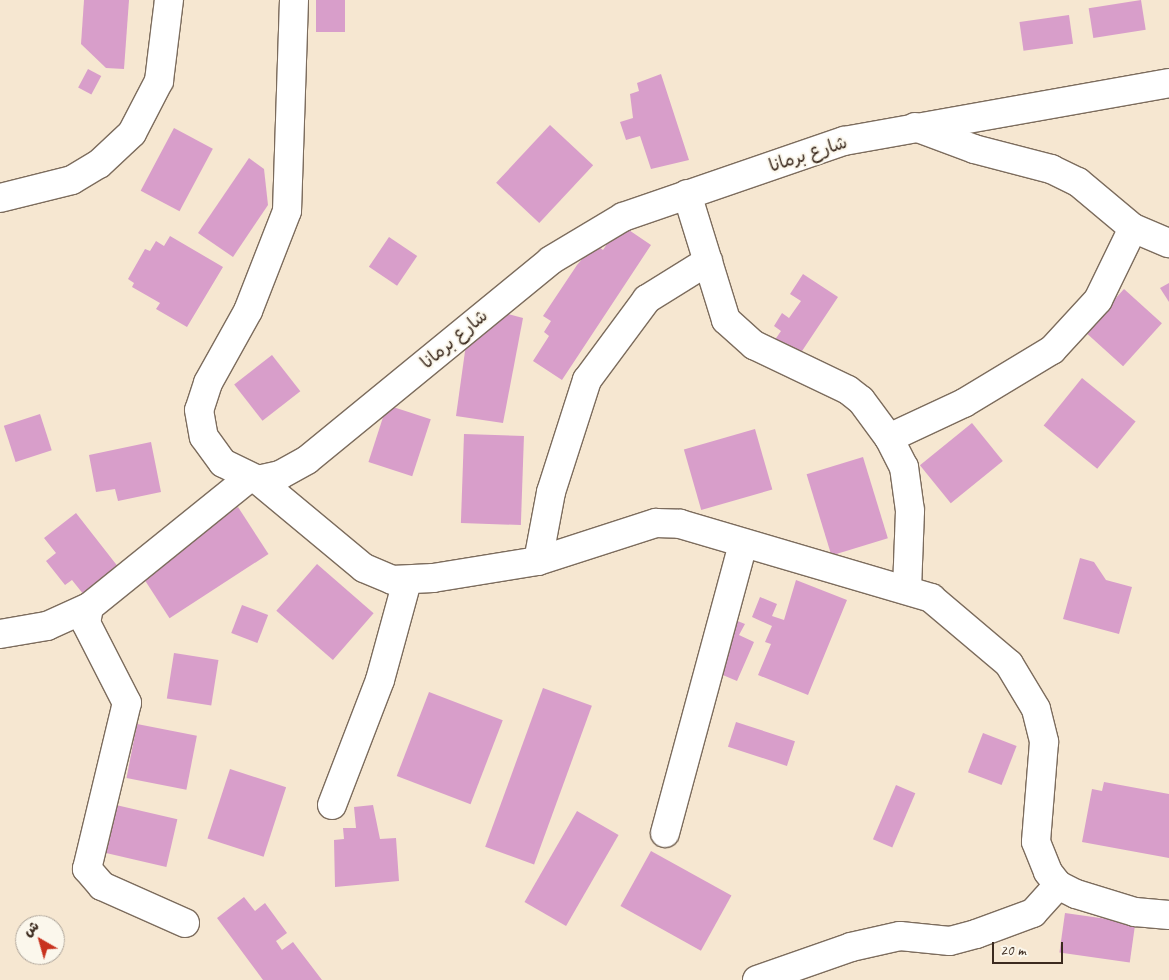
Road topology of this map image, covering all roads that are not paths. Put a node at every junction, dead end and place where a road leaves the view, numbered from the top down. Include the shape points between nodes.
1 (169, 0) edge
2 (294, 0) edge
3 (1169, 83) edge
4 (915, 127) junction
5 (687, 194) junction
6 (0, 198) edge
7 (1134, 228) junction
8 (1169, 243) edge
9 (708, 261) junction
10 (889, 438) junction
11 (254, 479) junction
12 (742, 544) junction
13 (538, 561) junction
14 (407, 581) junction
15 (907, 588) junction
16 (89, 608) junction
17 (0, 634) edge
18 (332, 805) dead end
19 (665, 833) dead end
20 (1058, 885) junction
21 (1169, 915) edge
22 (185, 923) dead end
23 (757, 980) edge

1 - 6 street via 158,81 145,116 127,140 72,180
2 - 11 street via 287,211 248,311 208,383 200,410 204,437 213,450 231,470
3 - 4 street, شارع برمانا
4 - 5 street, شارع برمانا via 844,141
4 - 7 street via 974,149 1051,169 1078,182
5 - 9 street
5 - 11 street, شارع برمانا via 623,217 575,243 497,302 314,456 280,475
7 - 8 street
7 - 10 street via 1098,300 1052,350 964,403
9 - 10 street via 718,303 738,335 848,390 862,400
9 - 13 street via 647,299 587,380 551,492
10 - 15 street via 904,467 910,511
11 - 14 street via 364,568 381,577
11 - 16 street
12 - 13 street via 680,524 656,523
12 - 15 street
12 - 19 street
13 - 14 street
14 - 18 street via 380,680
15 - 20 street via 931,598 1010,664 1036,709 1044,742 1036,842
16 - 17 street via 48,626
16 - 22 street via 88,634 127,704 87,868 102,886
20 - 21 street via 1135,912
20 - 23 street via 1033,913 976,934 950,941 900,936 851,947

